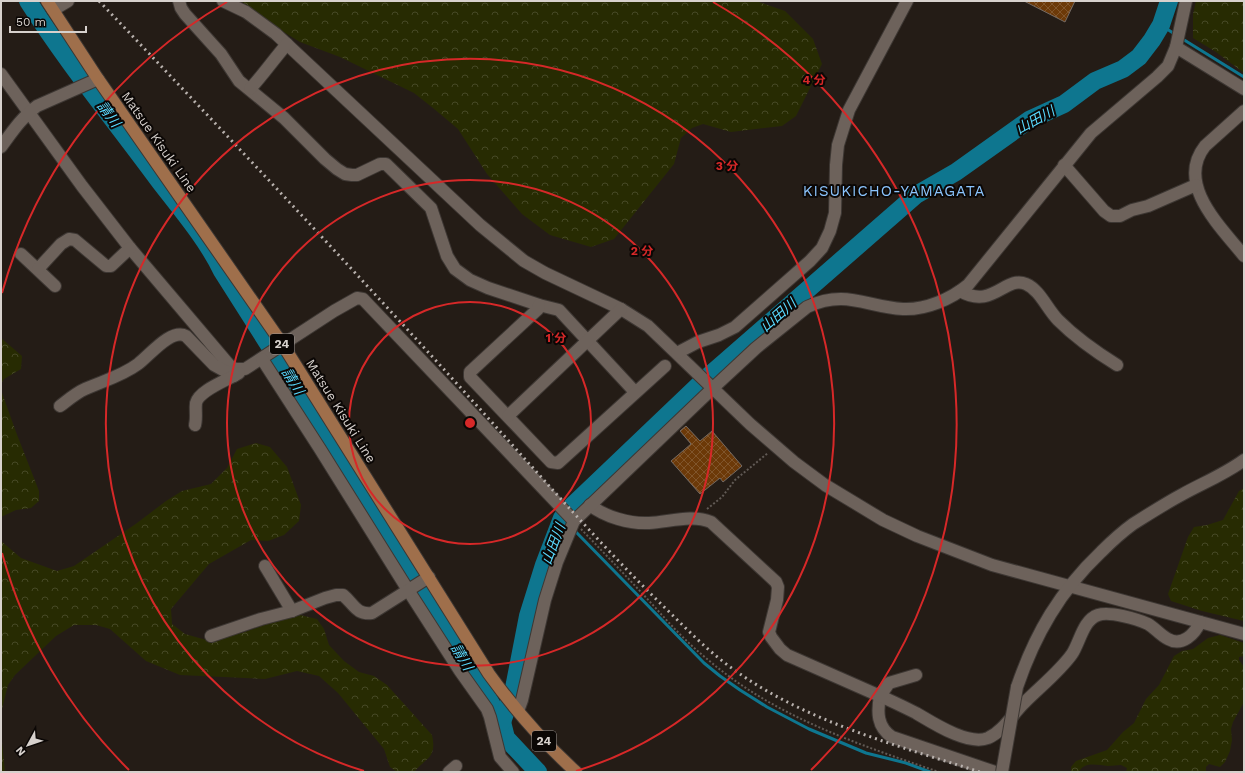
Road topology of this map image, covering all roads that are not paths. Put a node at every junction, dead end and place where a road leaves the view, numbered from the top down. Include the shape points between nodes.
1 (68, 1) edge
2 (179, 1) edge
3 (223, 1) edge
4 (907, 1) edge
5 (1186, 1) edge
6 (50, 5) edge
7 (287, 44) junction
8 (1176, 47) junction
9 (1, 74) edge
10 (94, 81) junction
11 (250, 89) junction
12 (1244, 90) edge
13 (1244, 111) edge
14 (28, 112) junction
15 (1, 147) edge
16 (1064, 165) junction
17 (1196, 185) junction
18 (130, 248) junction
19 (22, 254) dead end
20 (1244, 256) edge
21 (38, 269) junction
22 (55, 286) dead end
23 (960, 291) junction
24 (539, 305) junction
25 (621, 309) junction
26 (588, 340) junction
27 (283, 344) junction
28 (677, 353) junction
29 (262, 359) junction
30 (1117, 365) dead end
31 (664, 366) dead end
32 (245, 369) junction
33 (234, 376) junction
34 (707, 382) junction
35 (635, 392) junction
36 (60, 406) dead end
37 (508, 416) junction
38 (195, 425) dead end
39 (1244, 460) edge
40 (590, 505) junction
41 (568, 516) junction
42 (265, 566) dead end
43 (426, 579) junction
44 (1069, 586) junction
45 (409, 589) junction
46 (292, 611) junction
47 (1200, 622) junction
48 (1244, 634) edge
49 (211, 636) dead end
50 (916, 675) dead end
51 (880, 696) junction
52 (516, 709) junction
53 (513, 772) edge
54 (576, 772) edge
55 (995, 772) edge
56 (1002, 772) edge

1 - 6 street
2 - 11 street via 185,14 221,54 235,76
3 - 7 street via 260,21
4 - 28 street via 843,126 836,165 835,213 822,248 735,327
5 - 8 street
6 - 10 main road, Matsue Kisuki Line / 24
7 - 11 street
7 - 25 street via 503,245 524,261
8 - 12 street
8 - 16 street via 1168,66 1090,133
9 - 14 street
10 - 14 street
10 - 27 main road, Matsue Kisuki Line / 24
11 - 24 street via 325,159 345,174 357,175 380,164 386,164 432,208 447,256 461,275 488,288
13 - 17 street via 1200,153 1195,170
14 - 15 street
14 - 18 street
16 - 17 street via 1111,216 1120,216 1148,206
16 - 23 street
17 - 20 street via 1200,197 1212,215
18 - 21 street via 111,266 106,266 75,240 69,239
18 - 32 street via 225,361 235,369
19 - 21 street
21 - 22 street
23 - 30 street via 968,296 983,297 1016,282 1026,284 1036,292 1057,319 1090,347
23 - 34 street via 931,304 904,309 840,298 816,302 798,312
24 - 26 street via 559,310
24 - 37 street via 538,309 470,372 470,377
25 - 26 street
25 - 28 street via 648,326
26 - 35 street
26 - 37 street
27 - 29 street
27 - 41 street via 354,300 363,299
27 - 43 main road, Matsue Kisuki Line / 24
28 - 34 street
29 - 32 street
29 - 45 street
31 - 35 street
32 - 33 street
33 - 36 street via 214,365 186,336 177,334 130,370 85,389
33 - 38 street via 200,395 196,404
34 - 40 street
34 - 44 street via 794,462 825,485 877,517 917,536 992,565
35 - 37 street via 558,463 551,462
39 - 44 street via 1132,525 1092,560
40 - 41 street
40 - 51 street via 596,510 635,522 695,519 711,522 776,582 777,600 769,632 780,649 787,655
41 - 52 street via 522,700
42 - 46 street
43 - 45 street
43 - 52 main road, Matsue Kisuki Line / 24 via 489,674
44 - 47 street
44 - 56 street, bridge via 1040,630 1022,670
45 - 46 street via 372,613 362,613 340,594
45 - 53 street via 487,709 500,757
46 - 49 street
47 - 48 street
47 - 51 street via 1193,634 1178,641 1167,639 1154,628 1138,621 1108,614 1097,615 1086,625 1066,661 1001,729 987,738 976,739 949,732
50 - 51 street via 889,683
51 - 55 street via 880,721 886,733 892,737
52 - 54 main road, Matsue Kisuki Line / 24 via 537,734

